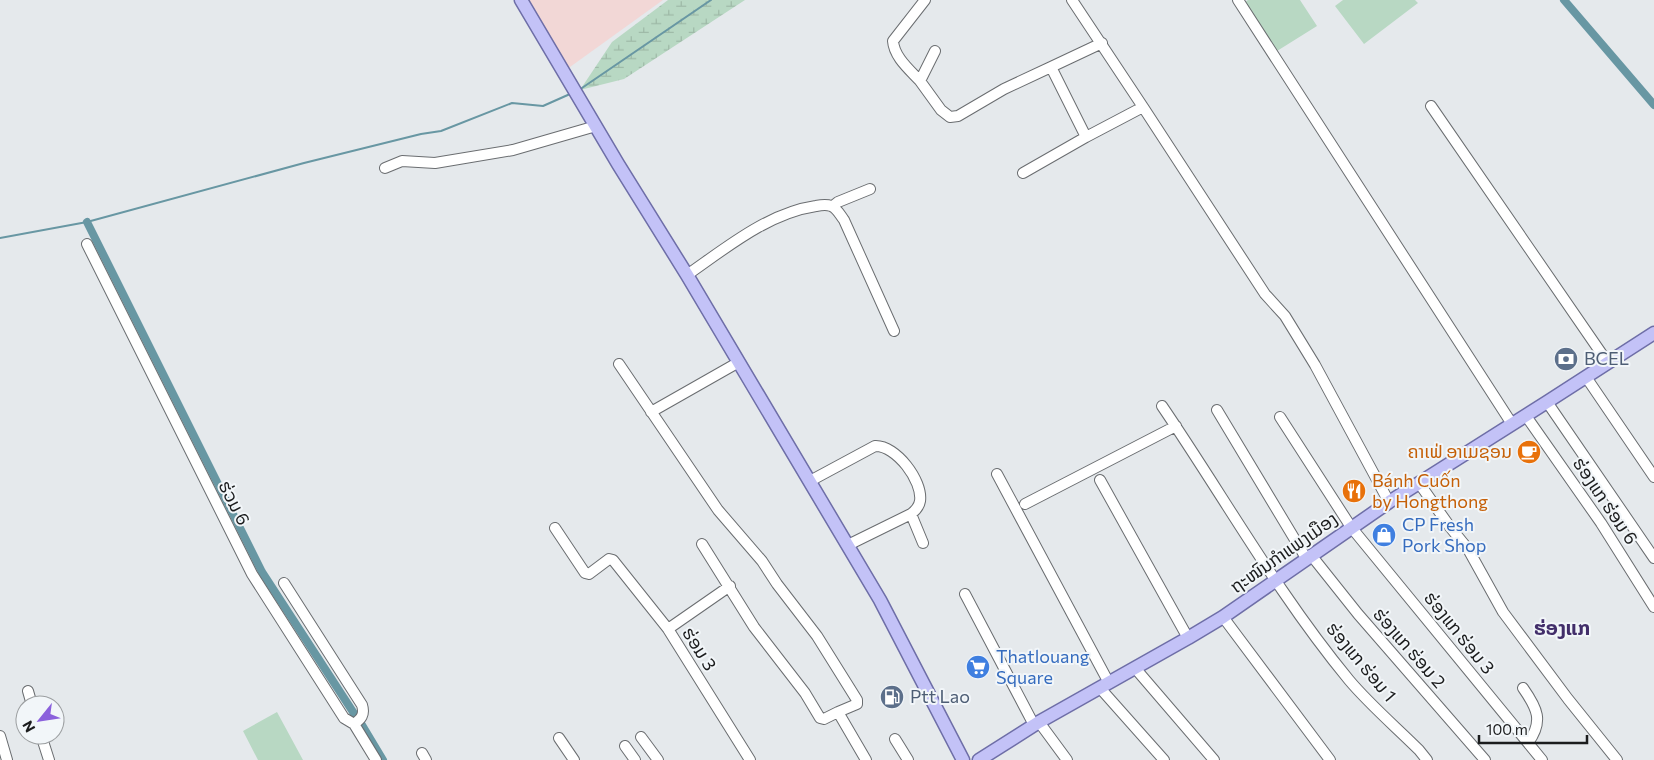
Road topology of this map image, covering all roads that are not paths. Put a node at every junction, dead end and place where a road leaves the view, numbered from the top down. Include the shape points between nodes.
1 (520, 0) edge
2 (925, 0) edge
3 (1072, 0) edge
4 (1238, 0) edge
5 (1102, 43) junction
6 (935, 51) dead end
7 (1051, 67) junction
8 (920, 81) junction
9 (1144, 106) junction
10 (1431, 106) dead end
11 (596, 126) junction
12 (1086, 137) junction
13 (384, 168) dead end
14 (1022, 173) dead end
15 (870, 189) dead end
16 (833, 206) junction
17 (87, 244) dead end
18 (687, 275) junction
19 (894, 331) dead end
20 (1654, 333) edge
21 (739, 362) junction
22 (1608, 363) junction
23 (619, 364) dead end
24 (1586, 377) junction
25 (1547, 402) junction
26 (1162, 406) dead end
27 (1217, 410) dead end
28 (651, 412) junction
29 (1280, 416) dead end
30 (1526, 416) junction
31 (1512, 424) junction
32 (1176, 426) junction
33 (997, 474) dead end
34 (1654, 477) edge
35 (1100, 480) dead end
36 (810, 481) junction
37 (1419, 483) junction
38 (1389, 502) junction
39 (1025, 504) dead end
40 (911, 514) junction
41 (1351, 527) junction
42 (555, 528) dead end
43 (923, 543) dead end
44 (702, 544) dead end
45 (848, 546) junction
46 (1308, 556) junction
47 (1654, 558) edge
48 (1274, 581) junction
49 (284, 584) dead end
50 (730, 586) junction
51 (966, 594) dead end
52 (1654, 607) edge
53 (1223, 617) junction
54 (668, 629) junction
55 (1188, 638) junction
56 (1135, 668) junction
57 (1104, 685) junction
58 (1523, 688) dead end
59 (28, 691) dead end
60 (29, 695) edge
61 (838, 712) junction
62 (354, 724) junction
63 (1037, 724) junction
64 (0, 736) edge
65 (641, 736) dead end
66 (559, 738) dead end
67 (895, 738) dead end
68 (1528, 743) junction
69 (44, 745) edge
70 (625, 746) dead end
71 (995, 755) edge
72 (7, 760) edge
73 (49, 760) edge
74 (376, 760) edge
75 (574, 760) edge
76 (635, 760) edge
77 (658, 760) edge
78 (750, 760) edge
79 (866, 760) edge
80 (908, 760) edge
81 (963, 760) edge
82 (979, 760) edge
83 (1067, 760) edge
84 (1164, 760) edge
85 (1214, 760) edge
86 (1330, 760) edge
87 (1427, 760) edge
88 (1485, 760) edge
89 (1542, 760) edge
90 (1617, 760) edge

1 - 11 main road
2 - 8 street via 893,41 903,63
3 - 5 street
4 - 31 street
5 - 7 street
5 - 9 street
6 - 8 street
7 - 8 street via 958,116 950,117
7 - 12 street
9 - 12 street
9 - 38 street via 1260,288 1285,316
10 - 22 street
11 - 13 street via 514,150 435,163 402,161
11 - 18 main road
12 - 14 street
15 - 16 street
16 - 18 street via 799,208 774,219
16 - 19 street via 844,220
17 - 62 street, ຮ່ວມ 6 via 252,574 344,718
18 - 21 main road
20 - 22 main road, ຖະໜົນກຳແພງເມືອງ
21 - 28 street
21 - 36 main road
22 - 24 main road, ຖະໜົນກຳແພງເມືອງ
23 - 28 street
24 - 25 main road, ຖະໜົນກຳແພງເມືອງ
24 - 34 street
25 - 30 main road, ຖະໜົນກຳແພງເມືອງ
25 - 47 street
26 - 32 street, ຮ່ອງແກ ຮ່ອມ 1
27 - 46 street, ຮ່ອງແກ ຮ່ອມ 2
28 - 61 street via 718,510 762,561 822,644 857,700 856,704
29 - 41 street, ຮ່ອງແກ ຮ່ອມ 3
30 - 31 main road, ຖະໜົນກຳແພງເມືອງ
30 - 52 street, ຮ່ອງແກ ຮ່ອມ 6 via 1601,523
31 - 37 main road, ຖະໜົນກຳແພງເມືອງ
32 - 39 street
32 - 48 street, ຮ່ອງແກ ຮ່ອມ 1
33 - 57 street
35 - 55 street
36 - 40 street via 875,446 884,447 907,465 918,486 920,500
36 - 45 main road
37 - 38 main road, ຖະໜົນກຳແພງເມືອງ
37 - 90 street via 1468,549 1503,612
38 - 41 main road, ຖະໜົນກຳແພງເມືອງ
40 - 43 street
40 - 45 street
41 - 46 main road, ຖະໜົນກຳແພງເມືອງ
41 - 68 street, ຮ່ອງແກ ຮ່ອມ 3
42 - 54 street, ຮ່ອມ 3 via 585,573 589,574 608,559 613,560
44 - 50 street
45 - 81 main road via 880,600
46 - 48 main road, ຖະໜົນກຳແພງເມືອງ
46 - 88 street, ຮ່ອງແກ ຮ່ອມ 2
48 - 53 main road, ຖະໜົນກຳແພງເມືອງ
48 - 87 street, ຮ່ອງແກ ຮ່ອມ 1 via 1350,680
49 - 62 street via 362,706 363,716
50 - 54 street
50 - 61 street via 754,627 805,693 820,718
51 - 63 street
53 - 55 main road, ຖະໜົນກຳແພງເມືອງ
53 - 86 street
54 - 78 street, ຮ່ອມ 3
55 - 56 main road, ຖະໜົນກຳແພງເມືອງ
56 - 57 main road, ຖະໜົນກຳແພງເມືອງ
56 - 85 street
57 - 63 main road, ຖະໜົນກຳແພງເມືອງ
57 - 84 street
58 - 68 street via 1534,704 1537,717 1536,732
59 - 60 street
61 - 79 street
62 - 74 street, ຮ່ວມ 6
63 - 71 main road, ຖະໜົນກຳແພງເມືອງ
63 - 83 street
64 - 72 street
65 - 77 street
66 - 75 street
67 - 80 street
68 - 89 street, ຮ່ອງແກ ຮ່ອມ 3
69 - 73 street
70 - 76 street
71 - 82 main road, ຖະໜົນກຳແພງເມືອງ

